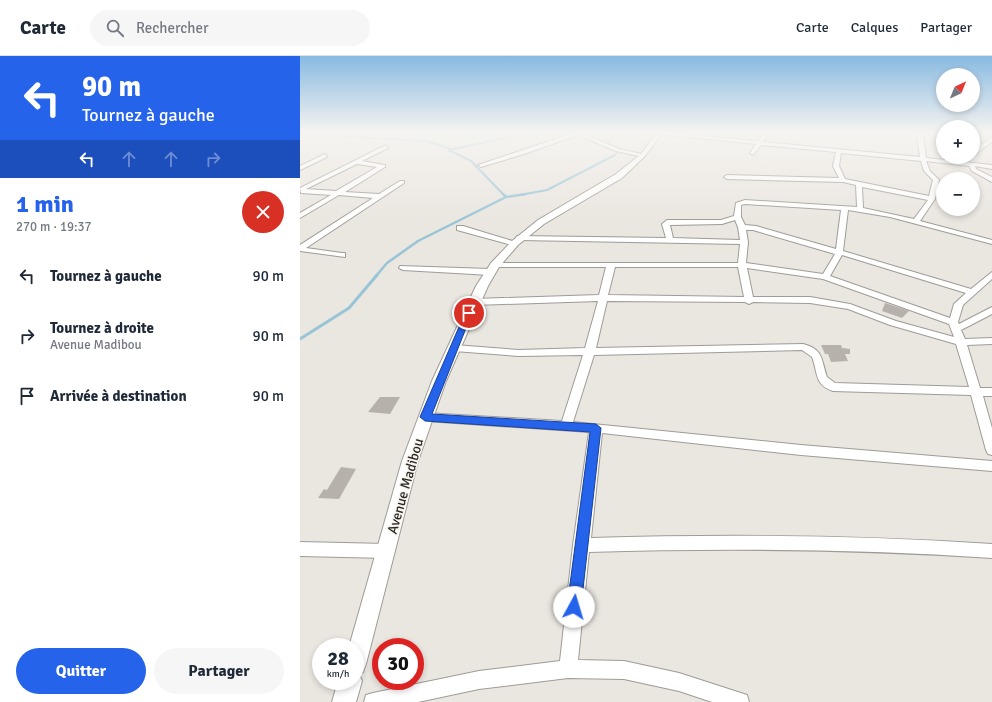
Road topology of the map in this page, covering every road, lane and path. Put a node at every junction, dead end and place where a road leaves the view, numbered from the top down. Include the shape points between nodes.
1 (312, 162) edge
2 (356, 162) edge
3 (357, 162) edge
4 (491, 162) edge
5 (635, 162) edge
6 (837, 162) edge
7 (924, 162) edge
8 (971, 164) joint
9 (481, 165) dead end
10 (992, 167) edge
11 (300, 168) edge
12 (727, 177) dead end
13 (843, 180) junction
14 (992, 180) edge
15 (402, 182) dead end
16 (859, 184) junction
17 (300, 190) edge
18 (339, 193) junction
19 (380, 196) junction
20 (932, 199) junction
21 (845, 208) junction
22 (860, 209) junction
23 (300, 216) edge
24 (737, 217) junction
25 (916, 222) junction
26 (742, 227) junction
27 (460, 228) dead end
28 (670, 240) junction
29 (517, 241) junction
30 (744, 242) junction
31 (992, 242) edge
32 (300, 249) edge
33 (839, 253) junction
34 (342, 255) dead end
35 (742, 265) junction
36 (611, 266) junction
37 (403, 268) dead end
38 (492, 269) junction
39 (992, 275) edge
40 (825, 278) junction
41 (971, 292) junction
42 (603, 298) junction
43 (748, 301) junction
44 (474, 302) junction
45 (992, 310) edge
46 (954, 326) junction
47 (992, 341) edge
48 (961, 342) junction
49 (454, 348) junction
50 (590, 350) junction
51 (976, 391) junction
52 (992, 392) edge
53 (425, 417) junction
54 (566, 426) junction
55 (596, 428) junction
56 (992, 450) edge
57 (992, 466) edge
58 (581, 545) junction
59 (300, 548) edge
60 (387, 551) junction
61 (992, 551) edge
62 (362, 638) edge
63 (568, 669) junction
64 (347, 690) edge
65 (344, 702) edge
66 (373, 702) edge
67 (740, 702) edge

1 - 11 street
2 - 17 street
3 - 18 street via 384,166
4 - 9 street
5 - 29 street, Avenue Madibou via 619,176 541,222
6 - 13 street
7 - 20 street via 927,173 936,180
8 - 10 street
8 - 14 street via 974,170
12 - 13 street
13 - 16 street
15 - 19 street
16 - 20 street
16 - 22 street
17 - 18 street
18 - 19 street
18 - 23 street
19 - 32 street
20 - 25 street
21 - 22 street
21 - 24 street via 745,202 738,204
21 - 33 street
22 - 25 street
24 - 26 street
24 - 28 street via 722,222 670,222 666,224
25 - 31 street
26 - 30 street
26 - 33 street via 754,228
27 - 29 street
28 - 29 street
28 - 30 street
29 - 38 street, Avenue Madibou
30 - 35 street
32 - 34 street
33 - 40 street
33 - 41 street
35 - 36 street
35 - 40 street
35 - 43 street
36 - 38 street
36 - 42 street
37 - 38 street
38 - 44 street, Avenue Madibou
39 - 41 street
40 - 46 street
41 - 46 street via 959,304
42 - 43 street
42 - 44 street
42 - 50 street
43 - 48 street via 828,302
44 - 49 street, Avenue Madibou
45 - 46 street
46 - 48 street
47 - 48 street
48 - 51 street
49 - 50 street via 519,353
49 - 53 street, Avenue Madibou
50 - 51 street via 803,347 813,350 821,380 833,387
50 - 54 street
51 - 52 street
51 - 56 street
53 - 54 street
53 - 60 street, Avenue Madibou via 400,495
54 - 55 street
55 - 57 street via 800,450
55 - 58 street
58 - 61 street via 734,542
58 - 63 street
59 - 60 street
60 - 62 street, Avenue Madibou
63 - 66 street via 480,680
63 - 67 street via 624,670 680,682
64 - 65 street

